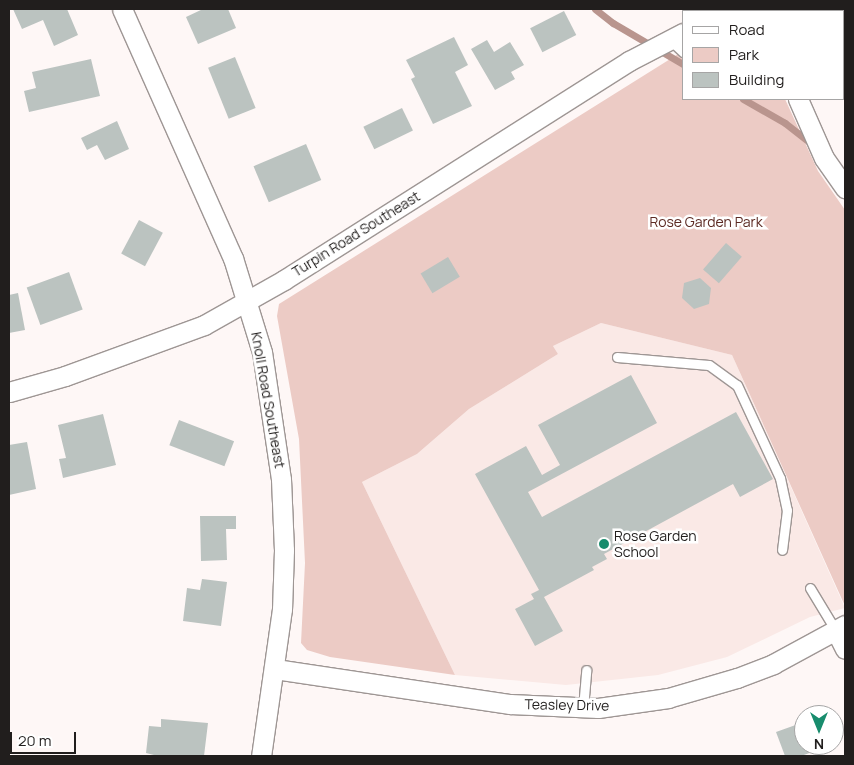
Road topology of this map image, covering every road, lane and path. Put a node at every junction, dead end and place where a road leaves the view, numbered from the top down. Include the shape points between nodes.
1 (122, 9) edge
2 (678, 41) edge
3 (798, 100) edge
4 (845, 188) edge
5 (248, 302) junction
6 (617, 357) dead end
7 (9, 392) edge
8 (782, 550) dead end
9 (810, 588) dead end
10 (840, 628) edge
11 (845, 649) edge
12 (275, 669) junction
13 (586, 670) dead end
14 (582, 708) junction
15 (261, 756) edge

1 - 5 street, Knoll Road Southeast via 188,153
2 - 5 street, Turpin Road Southeast via 629,61
3 - 4 street via 824,158
5 - 7 street, Turpin Road Southeast via 204,325
5 - 12 street, Knoll Road Southeast via 262,352 281,479 284,550
6 - 8 lane via 709,365 737,385 780,478 787,510
9 - 10 lane
10 - 11 street
10 - 14 street, Teasley Drive via 773,664 730,680 668,698
12 - 14 street, Teasley Drive via 510,704
12 - 15 street, Knoll Road Southeast
13 - 14 lane

